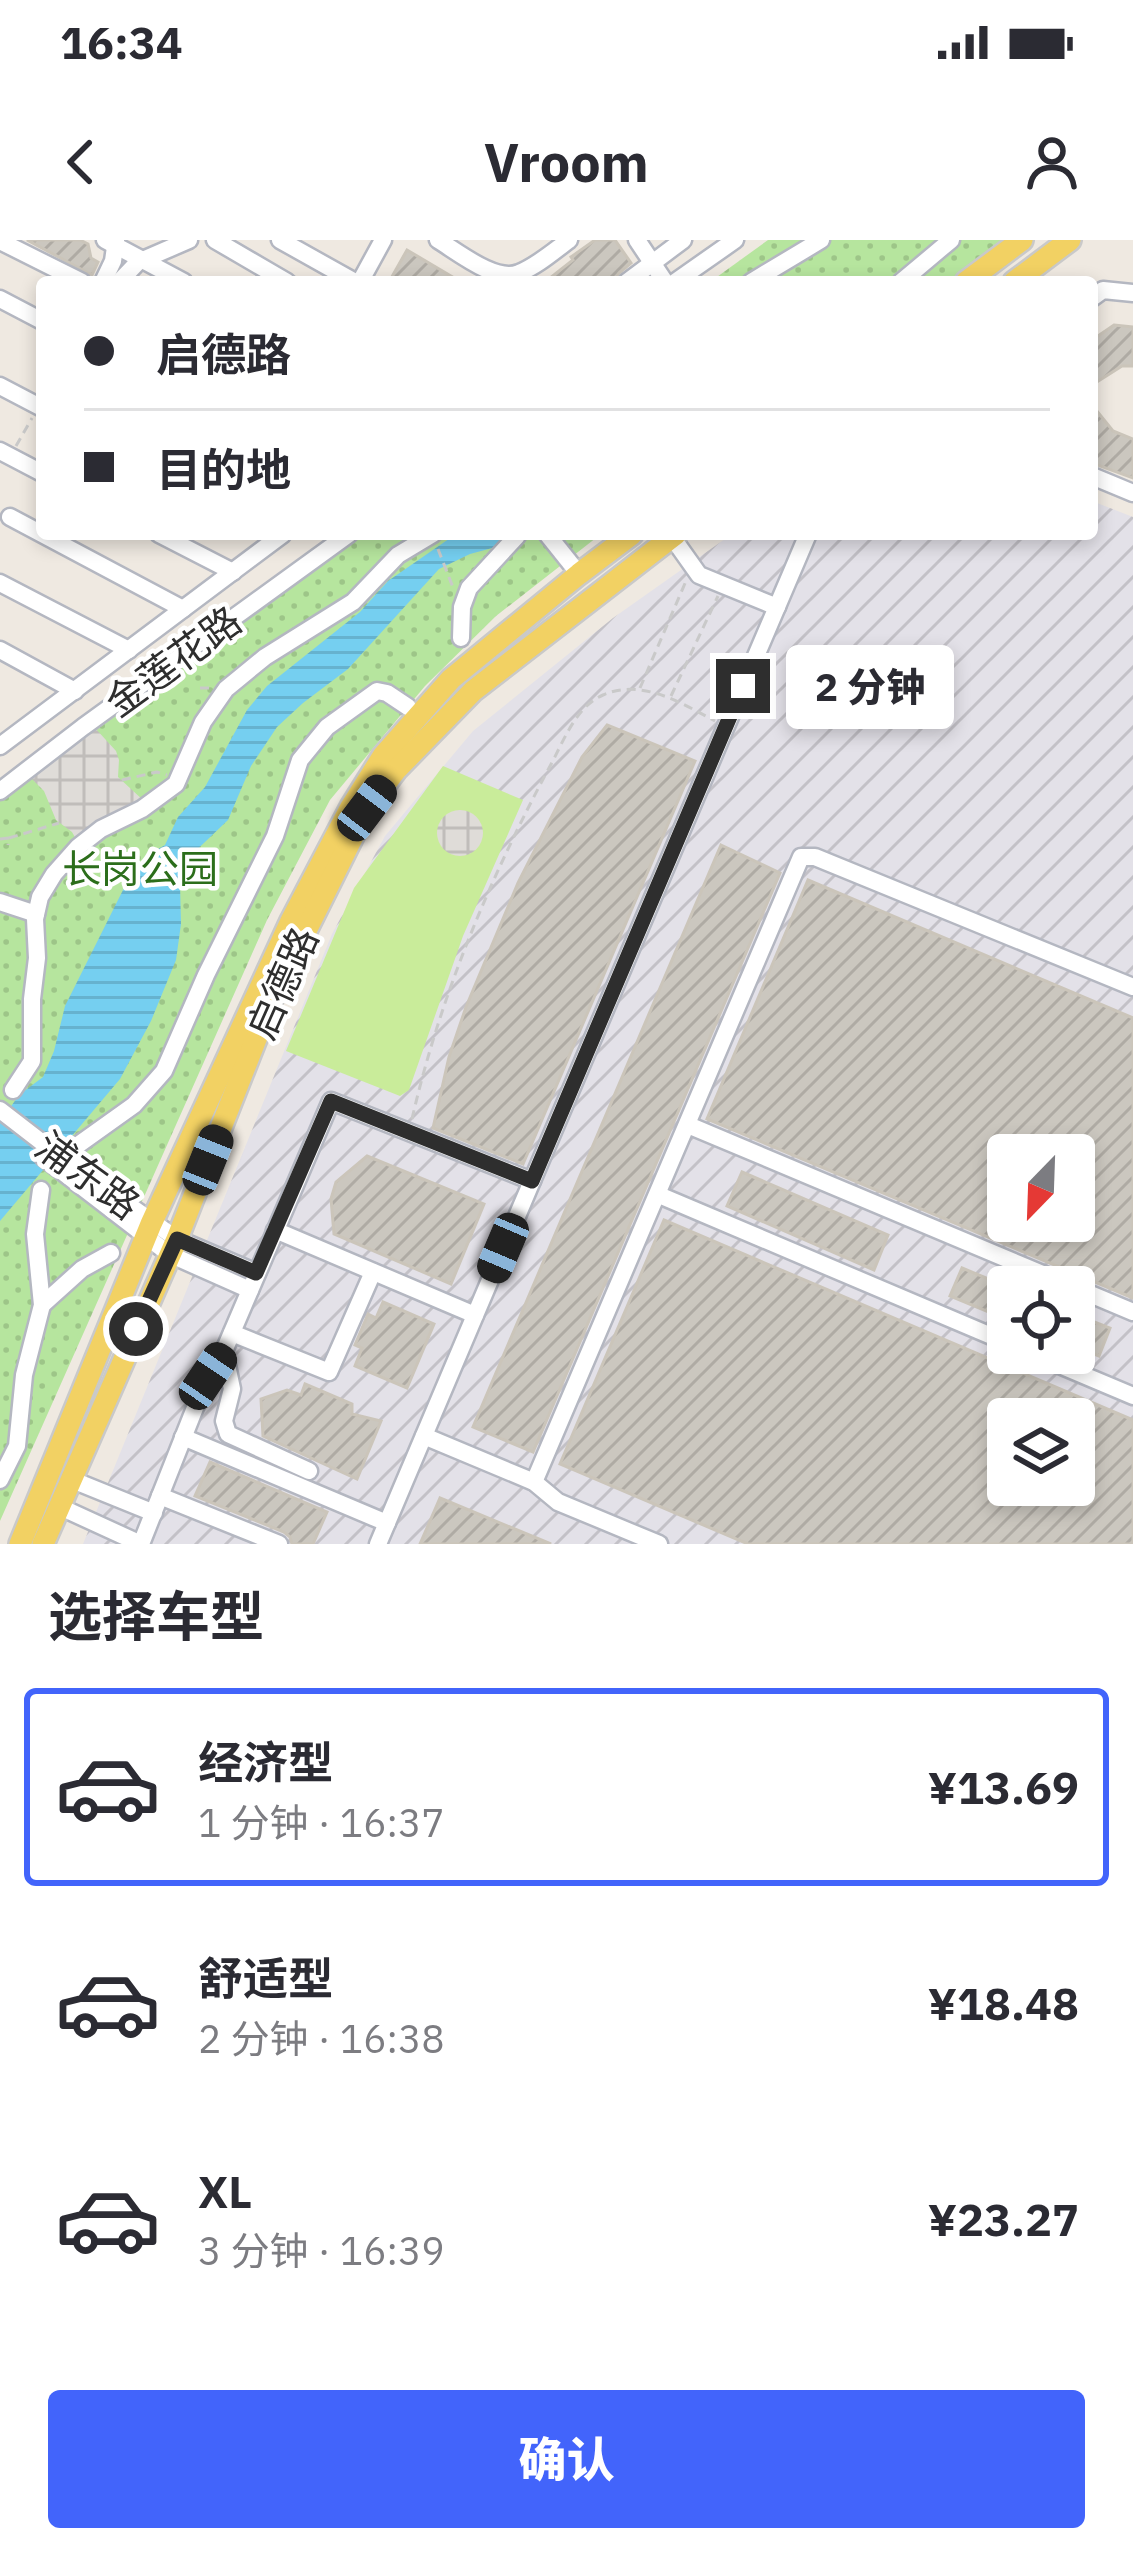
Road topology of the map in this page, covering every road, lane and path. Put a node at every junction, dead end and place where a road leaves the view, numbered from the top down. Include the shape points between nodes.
1 (189, 240) edge
2 (280, 240) edge
3 (383, 240) edge
4 (438, 240) edge
5 (569, 240) edge
6 (637, 240) edge
7 (683, 240) edge
8 (735, 240) edge
9 (749, 240) edge
10 (821, 240) edge
11 (951, 240) edge
12 (1022, 240) edge
13 (1070, 240) edge
14 (0, 241) edge
15 (219, 241) edge
16 (112, 242) edge
17 (143, 260) junction
18 (652, 263) junction
19 (70, 276) edge
20 (106, 276) edge
21 (124, 276) edge
22 (173, 276) edge
23 (276, 276) edge
24 (347, 276) edge
25 (362, 276) edge
26 (635, 276) edge
27 (661, 276) edge
28 (684, 276) edge
29 (700, 276) edge
30 (761, 276) edge
31 (909, 276) edge
32 (974, 276) edge
33 (1022, 276) edge
34 (1133, 292) edge
35 (1098, 293) edge
36 (0, 299) edge
37 (36, 318) edge
38 (0, 386) edge
39 (36, 403) edge
40 (36, 412) edge
41 (5, 454) edge
42 (36, 470) edge
43 (1098, 478) edge
44 (1133, 493) edge
45 (10, 518) dead end
46 (36, 532) edge
47 (52, 540) edge
48 (171, 540) edge
49 (274, 540) edge
50 (323, 540) edge
51 (341, 540) edge
52 (423, 540) edge
53 (433, 540) edge
54 (513, 540) edge
55 (552, 540) edge
56 (624, 540) edge
57 (668, 540) edge
58 (677, 540) edge
59 (805, 540) edge
60 (693, 567) junction
61 (233, 572) junction
62 (579, 574) junction
63 (0, 583) edge
64 (723, 585) junction
65 (465, 596) junction
66 (777, 607) junction
67 (183, 609) junction
68 (461, 638) dead end
69 (0, 650) edge
70 (129, 650) junction
71 (639, 690) junction
72 (75, 691) junction
73 (670, 698) junction
74 (408, 706) dead end
75 (0, 721) edge
76 (726, 726) junction
77 (19, 731) junction
78 (0, 746) edge
79 (122, 780) dead end
80 (0, 781) edge
81 (177, 782) junction
82 (0, 790) edge
83 (59, 824) dead end
84 (0, 839) edge
85 (0, 902) edge
86 (36, 914) junction
87 (1133, 987) edge
88 (13, 1090) dead end
89 (0, 1110) edge
90 (0, 1124) edge
91 (688, 1125) junction
92 (409, 1132) junction
93 (78, 1145) dead end
94 (532, 1181) junction
95 (41, 1190) dead end
96 (659, 1195) junction
97 (148, 1229) junction
98 (275, 1230) junction
99 (173, 1246) junction
100 (111, 1253) dead end
101 (373, 1272) junction
102 (253, 1281) junction
103 (42, 1305) junction
104 (1133, 1312) edge
105 (475, 1315) junction
106 (232, 1333) junction
107 (987, 1334) edge
108 (224, 1351) junction
109 (1081, 1374) edge
110 (1133, 1396) edge
111 (424, 1436) junction
112 (183, 1437) junction
113 (309, 1471) dead end
114 (70, 1479) junction
115 (0, 1480) edge
116 (534, 1482) junction
117 (157, 1504) junction
118 (58, 1506) junction
119 (387, 1523) junction
120 (20, 1544) edge
121 (43, 1544) edge
122 (141, 1544) edge
123 (279, 1544) edge
124 (378, 1544) edge
125 (659, 1544) edge

1 - 17 street
2 - 24 street
3 - 25 street
4 - 5 street via 506,276
6 - 18 street
7 - 18 street
8 - 28 street
9 - 29 street
10 - 30 street
11 - 31 street
12 - 32 main road
13 - 33 main road
14 - 19 street
15 - 23 street
16 - 17 street
16 - 20 street
17 - 21 street
17 - 22 street
18 - 26 street
18 - 27 street
34 - 35 street
36 - 37 street
38 - 39 street
40 - 41 path
41 - 42 street
43 - 44 street
45 - 46 street
47 - 67 street
48 - 61 street
49 - 61 street
50 - 80 street, 金莲花路
51 - 82 street, 金莲花路
52 - 81 street via 352,602 226,689
53 - 65 path via 456,594
54 - 65 street
55 - 62 street
56 - 62 main road, 启德路
57 - 99 main road, 启德路 via 473,691 367,808 271,1001
58 - 60 street
59 - 66 street
60 - 64 street
60 - 71 path
61 - 67 street
62 - 97 main road, 启德路 via 451,679 383,756 291,921
63 - 70 street
64 - 66 street
64 - 73 path
65 - 68 street
66 - 76 street
67 - 70 street
69 - 72 street
70 - 72 street
71 - 73 path
71 - 92 path via 587,704 526,810 454,976
72 - 77 street
73 - 76 path
74 - 93 street via 377,691 306,751 164,1071 134,1105
75 - 77 street
76 - 94 street
77 - 78 street
79 - 81 path via 157,772
81 - 86 street via 78,847
83 - 84 path
85 - 86 street
86 - 88 street via 34,1051
87 - 91 street via 804,856
89 - 97 street, 浦东路
90 - 97 street, 浦东路
91 - 96 street
91 - 104 street
92 - 94 street
92 - 98 street via 331,1101
94 - 105 street
95 - 103 street via 35,1234
96 - 107 street
96 - 116 street
97 - 99 street, 浦东路
97 - 120 main road, 启德路
98 - 101 street
98 - 102 street
99 - 102 street, 浦东路
99 - 114 main road, 启德路
100 - 103 street
101 - 105 street
101 - 106 street via 329,1372
102 - 106 street
103 - 115 street via 17,1446
105 - 111 street
106 - 108 street
108 - 112 street
108 - 113 street via 232,1389 228,1434
109 - 110 street
111 - 116 street
111 - 119 street
112 - 117 street
112 - 119 street
114 - 117 street
114 - 118 main road, 启德路
116 - 125 street via 558,1502
117 - 122 street
117 - 123 street
118 - 121 main road, 启德路
118 - 122 street
119 - 124 street

